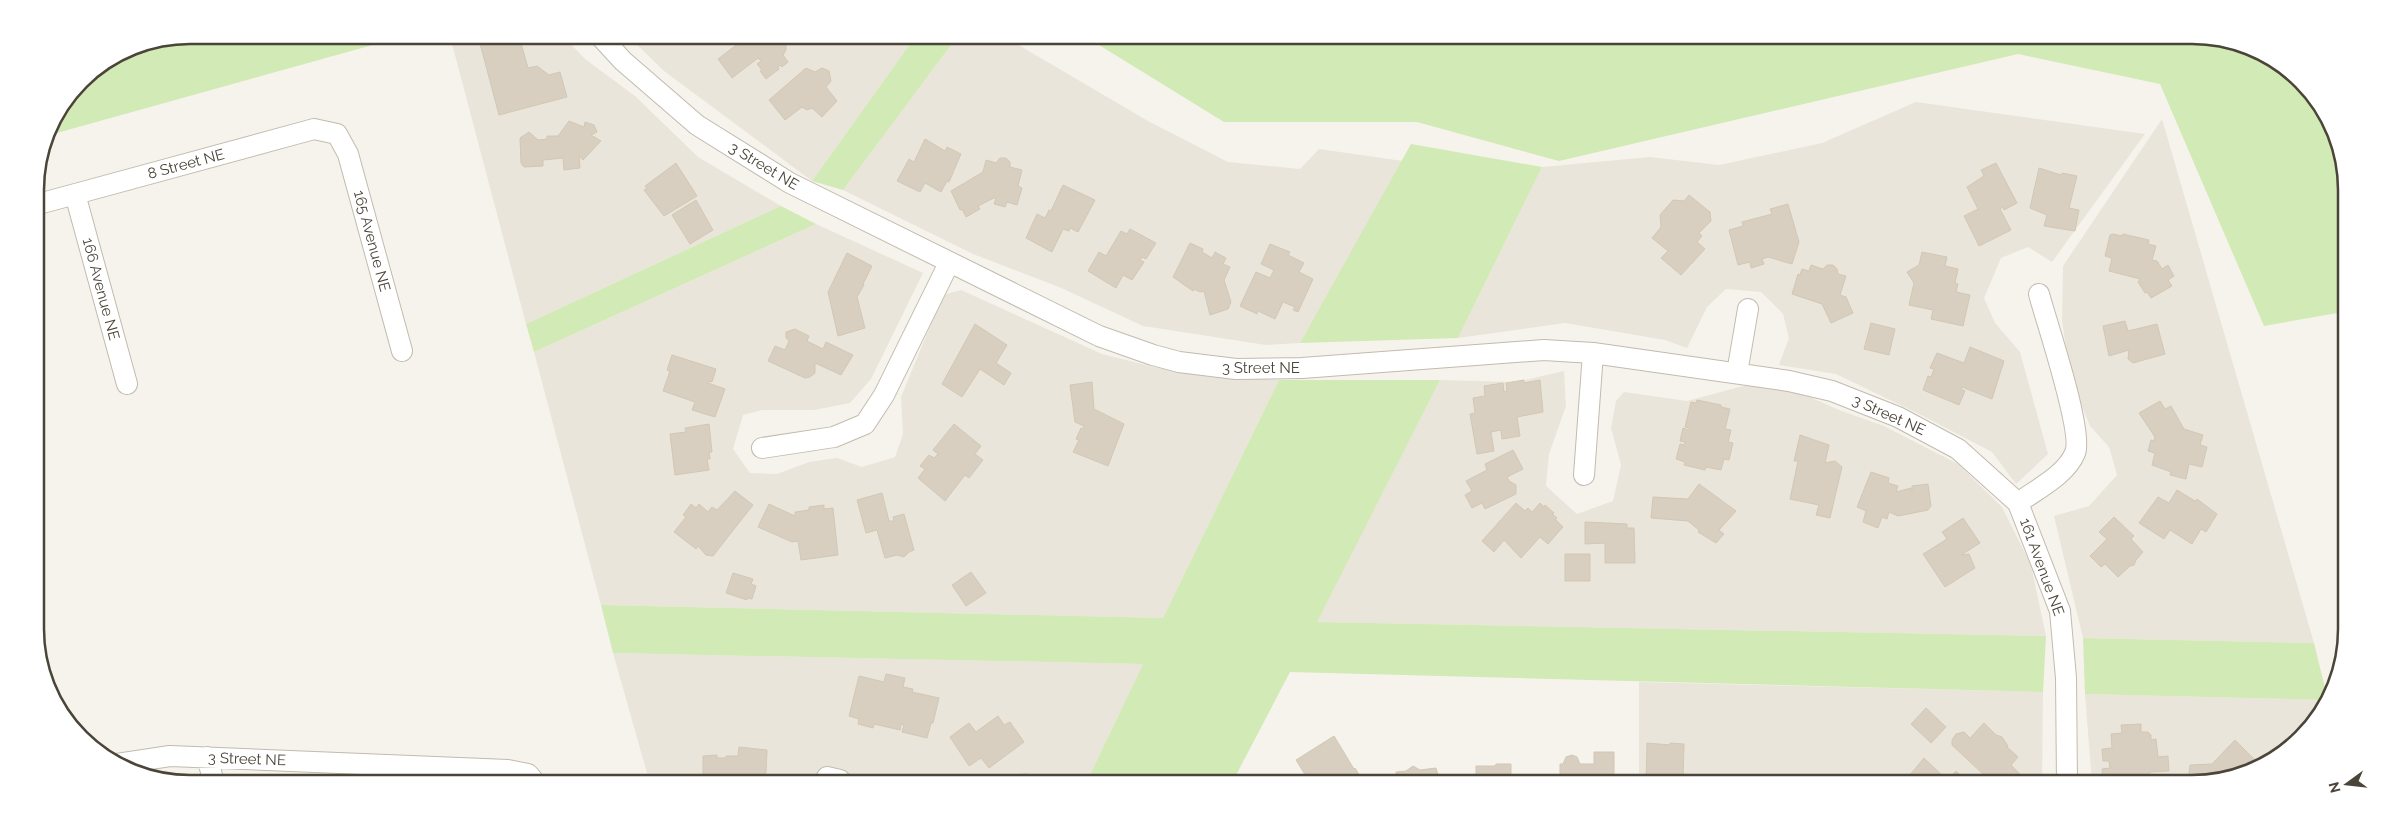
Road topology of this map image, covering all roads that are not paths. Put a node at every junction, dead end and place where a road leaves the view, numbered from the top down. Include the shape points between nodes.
1 (607, 44) edge
2 (337, 134) joint
3 (75, 194) junction
4 (44, 203) edge
5 (949, 263) junction
6 (2039, 294) dead end
7 (1748, 309) dead end
8 (402, 351) dead end
9 (1593, 353) junction
10 (1737, 373) junction
11 (127, 384) dead end
12 (762, 448) dead end
13 (1584, 475) dead end
14 (2018, 503) junction
15 (207, 757) junction
16 (129, 762) edge
17 (212, 775) edge
18 (524, 775) edge
19 (2067, 775) edge

1 - 5 street, 3 Street NE via 697,125 790,183
2 - 3 street, 8 Street NE via 314,129
2 - 8 street, 165 Avenue NE via 348,154
3 - 4 street, 8 Street NE
3 - 11 street, 166 Avenue NE
5 - 9 street, 3 Street NE via 1099,336 1153,356 1197,365 1280,369 1544,350
5 - 12 street via 884,396 865,424 834,437
6 - 14 street, 161 Avenue NE via 2077,428 2076,452 2063,470
7 - 10 street
9 - 10 street, 3 Street NE
9 - 13 street
10 - 14 street, 3 Street NE via 1832,391 1898,417 1958,449
14 - 19 street, 161 Avenue NE via 2060,611 2066,678
15 - 16 street, 3 Street NE via 155,757
15 - 17 street
15 - 18 street, 3 Street NE via 508,770

